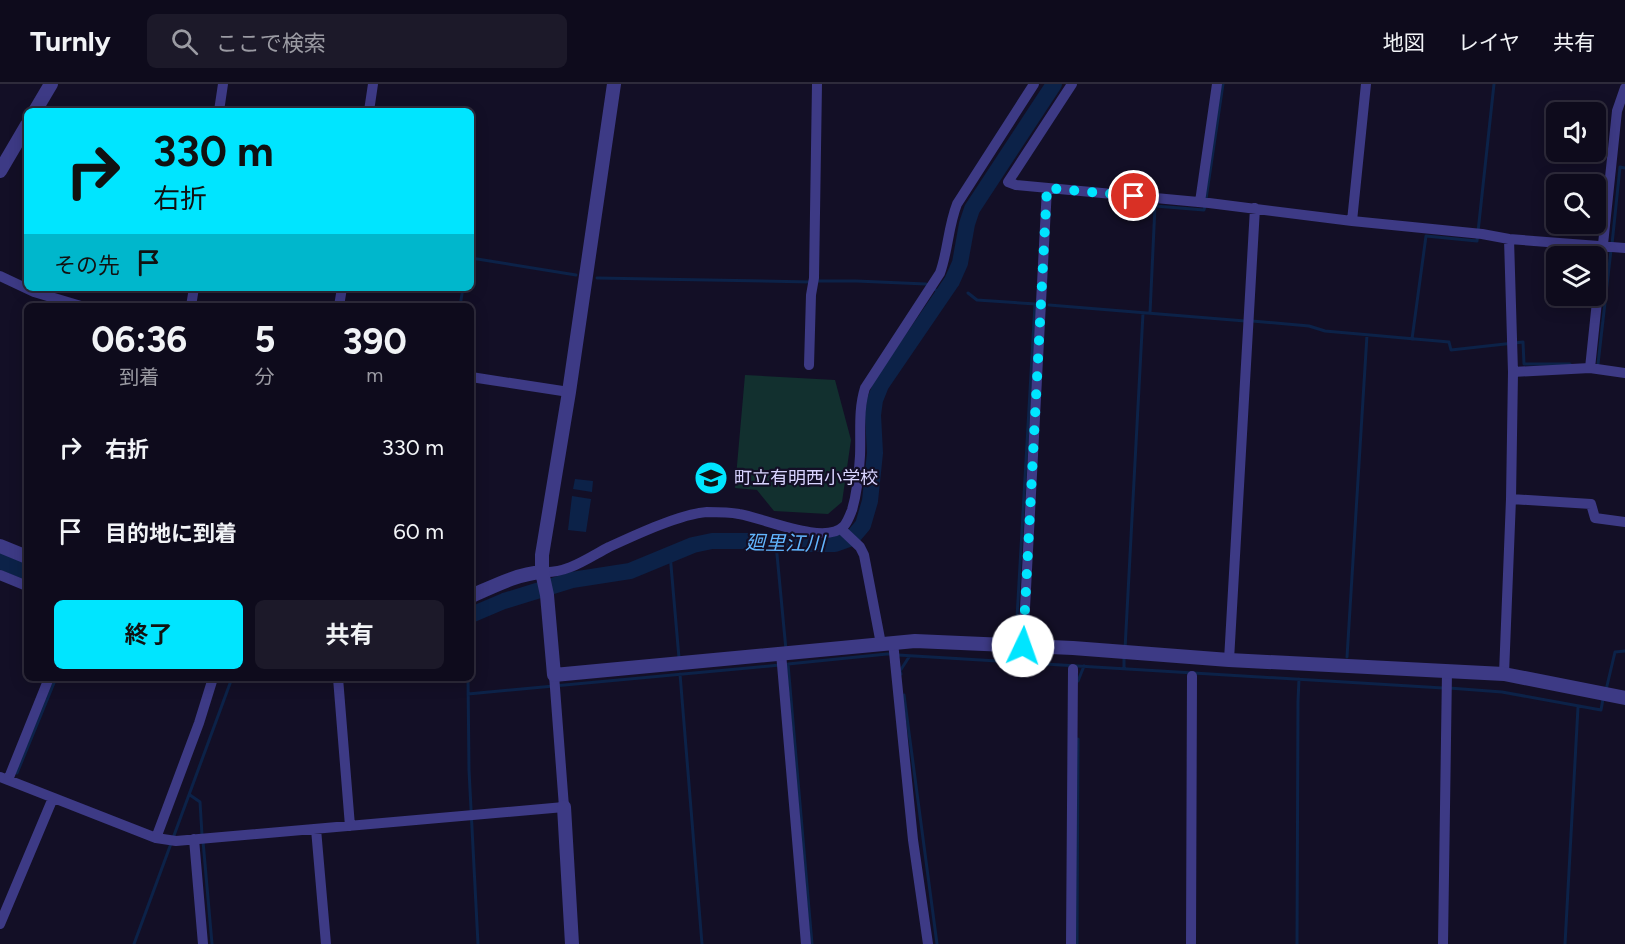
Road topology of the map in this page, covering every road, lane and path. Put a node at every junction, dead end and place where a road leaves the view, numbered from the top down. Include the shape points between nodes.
1 (51, 84) edge
2 (223, 84) edge
3 (374, 84) edge
4 (614, 84) edge
5 (817, 84) edge
6 (1034, 84) edge
7 (1072, 84) edge
8 (1217, 84) edge
9 (1366, 84) edge
10 (1625, 88) edge
11 (37, 108) edge
12 (219, 108) edge
13 (370, 108) edge
14 (24, 130) edge
15 (0, 171) edge
16 (1047, 188) junction
17 (1204, 203) junction
18 (1256, 208) junction
19 (1352, 221) junction
20 (1509, 239) junction
21 (1613, 247) edge
22 (0, 276) edge
23 (24, 287) edge
24 (32, 291) edge
25 (71, 303) edge
26 (1591, 364) junction
27 (809, 365) dead end
28 (1513, 372) junction
29 (1625, 374) edge
30 (474, 377) edge
31 (569, 392) junction
32 (1511, 499) junction
33 (1625, 522) edge
34 (841, 529) junction
35 (0, 546) edge
36 (24, 556) edge
37 (0, 575) edge
38 (542, 575) junction
39 (24, 585) edge
40 (474, 595) edge
41 (1023, 646) junction
42 (891, 649) junction
43 (784, 657) junction
44 (1229, 660) junction
45 (1073, 669) dead end
46 (1504, 674) junction
47 (1192, 676) dead end
48 (1446, 678) junction
49 (48, 681) edge
50 (212, 681) edge
51 (338, 681) edge
52 (555, 682) junction
53 (1625, 698) edge
54 (4, 779) edge
55 (53, 798) junction
56 (564, 807) junction
57 (350, 826) junction
58 (316, 829) junction
59 (160, 839) junction
60 (200, 839) junction
61 (0, 924) edge
62 (203, 944) edge
63 (326, 944) edge
64 (572, 944) edge
65 (806, 944) edge
66 (928, 944) edge
67 (1071, 944) edge
68 (1191, 944) edge
69 (1443, 944) edge

1 - 11 street
2 - 12 street
3 - 13 street
4 - 31 street
5 - 27 street
6 - 34 street via 957,204 940,273 865,388 855,501
7 - 16 street via 1008,182
8 - 17 street
9 - 19 street
10 - 21 street via 1617,111
14 - 15 street
16 - 17 street
16 - 41 street
17 - 18 street
18 - 19 street
18 - 44 street
19 - 20 street
20 - 21 street
20 - 28 street
21 - 26 street
22 - 23 street
24 - 25 street
26 - 28 street
26 - 29 street
28 - 32 street
30 - 31 street
31 - 38 street
32 - 33 street via 1591,504 1595,518
32 - 46 street
34 - 38 street via 810,533 741,514 697,513 581,563
34 - 42 street via 864,555
35 - 36 street
37 - 39 street
38 - 40 street via 530,573
38 - 52 street
41 - 42 street via 915,641
41 - 44 street
42 - 43 street
42 - 66 street
43 - 52 street via 679,663
43 - 65 street
44 - 48 street
45 - 67 street
46 - 48 street
46 - 53 street
47 - 68 street
48 - 69 street
49 - 54 street
50 - 59 street
51 - 57 street
52 - 56 street
54 - 55 street
55 - 59 street
55 - 61 street
56 - 57 street
56 - 64 street
57 - 58 street
58 - 60 street
58 - 63 street
59 - 60 street
60 - 62 street

